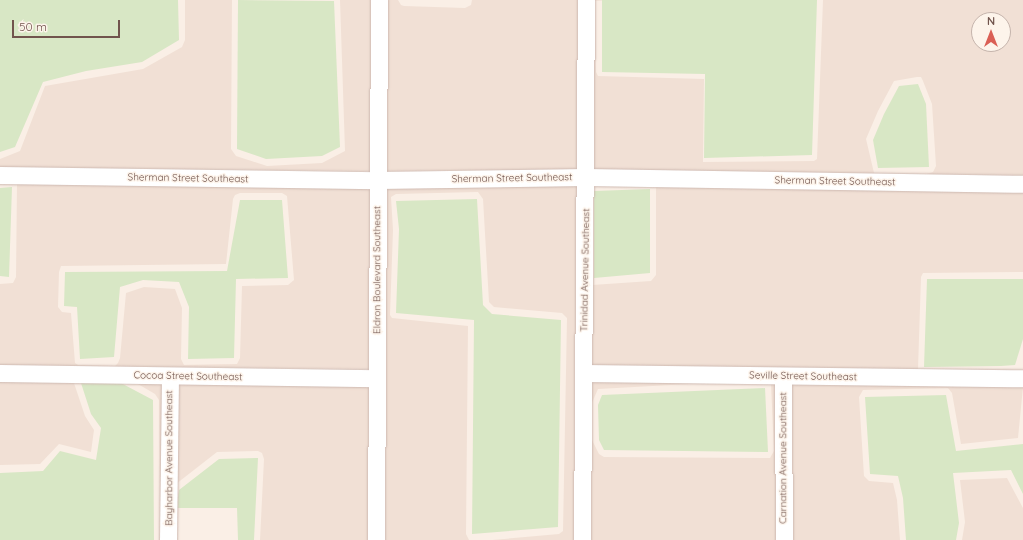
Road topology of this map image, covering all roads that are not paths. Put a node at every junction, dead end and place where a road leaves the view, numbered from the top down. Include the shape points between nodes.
1 (379, 0) edge
2 (586, 0) edge
3 (0, 175) edge
4 (586, 178) junction
5 (378, 180) junction
6 (1023, 184) edge
7 (0, 373) edge
8 (584, 373) junction
9 (170, 376) junction
10 (783, 376) junction
11 (377, 378) junction
12 (1023, 378) edge
13 (168, 540) edge
14 (376, 540) edge
15 (582, 540) edge
16 (784, 540) edge

1 - 5 street, Eldron Boulevard Southeast
2 - 4 street, Trinidad Avenue Southeast
3 - 5 street, Sherman Street Southeast
4 - 5 street, Sherman Street Southeast
4 - 6 street, Sherman Street Southeast
4 - 8 street, Trinidad Avenue Southeast
5 - 11 street, Eldron Boulevard Southeast
7 - 9 street, Cocoa Street Southeast
8 - 10 street, Seville Street Southeast
8 - 15 street, Trinidad Avenue Southeast
9 - 11 street, Cocoa Street Southeast
9 - 13 street, Bayharbor Avenue Southeast
10 - 12 street, Seville Street Southeast
10 - 16 street, Carnation Avenue Southeast
11 - 14 street, Eldron Boulevard Southeast

